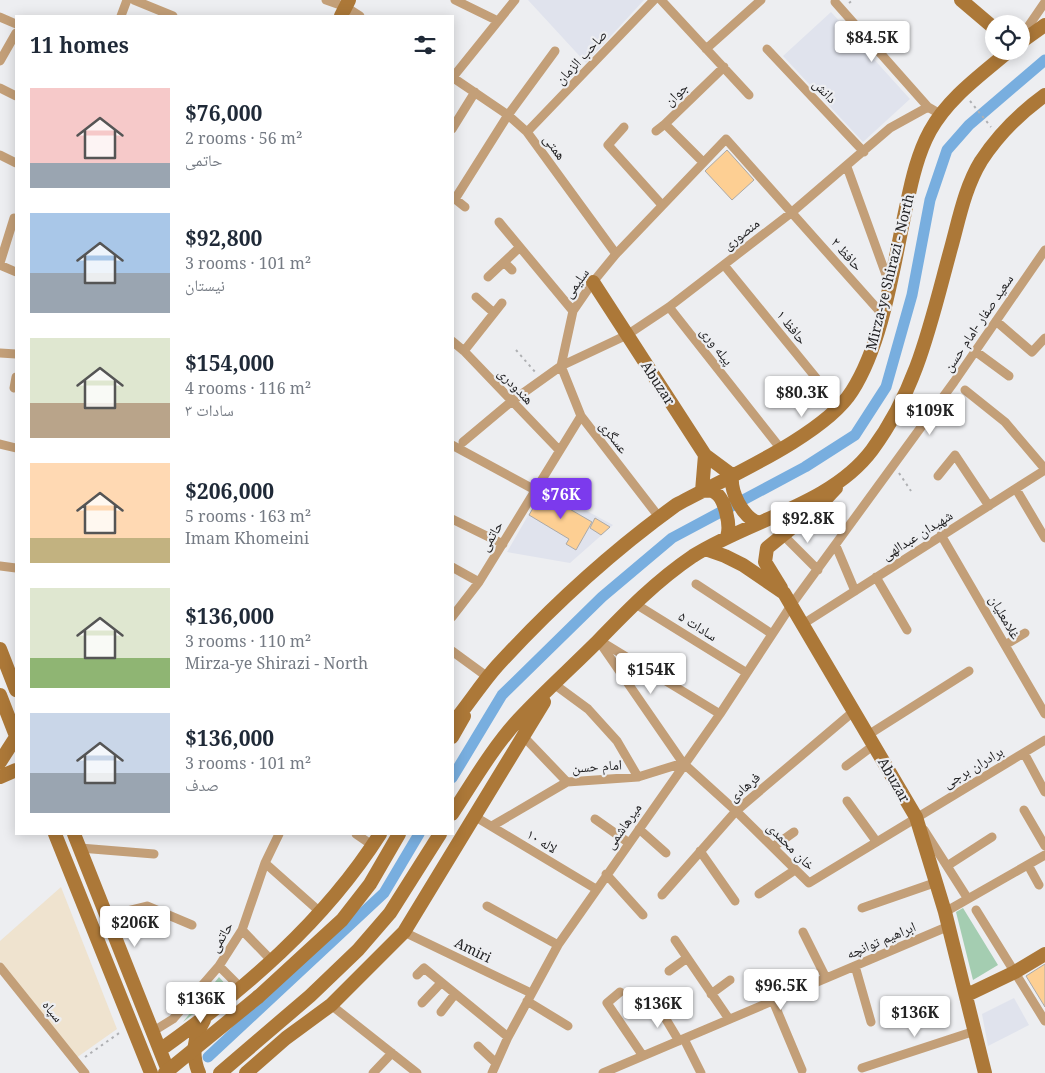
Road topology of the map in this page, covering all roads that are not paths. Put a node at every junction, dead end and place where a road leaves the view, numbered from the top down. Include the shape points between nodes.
1 (127, 0) edge
2 (134, 0) edge
3 (326, 0) edge
4 (455, 0) edge
5 (515, 0) edge
6 (654, 0) edge
7 (661, 0) edge
8 (761, 0) edge
9 (961, 0) edge
10 (835, 2) dead end
11 (1045, 2) edge
12 (345, 8) edge
13 (121, 15) edge
14 (171, 15) edge
15 (358, 15) edge
16 (0, 17) edge
17 (985, 20) edge
18 (498, 21) junction
19 (15, 24) edge
20 (1030, 24) edge
21 (1045, 26) edge
22 (15, 35) edge
23 (1030, 36) edge
24 (706, 49) junction
25 (767, 49) dead end
26 (555, 51) dead end
27 (999, 60) edge
28 (0, 61) edge
29 (724, 67) junction
30 (454, 76) edge
31 (454, 78) edge
32 (0, 88) edge
33 (475, 92) junction
34 (749, 94) dead end
35 (1045, 95) edge
36 (15, 96) edge
37 (934, 111) junction
38 (508, 115) junction
39 (665, 124) junction
40 (454, 126) edge
41 (624, 127) dead end
42 (656, 130) dead end
43 (527, 132) junction
44 (726, 139) joint
45 (864, 152) junction
46 (0, 155) edge
47 (15, 162) edge
48 (703, 162) junction
49 (846, 167) junction
50 (465, 206) dead end
51 (662, 206) junction
52 (791, 213) junction
53 (14, 218) dead end
54 (498, 222) dead end
55 (520, 247) junction
56 (1045, 250) edge
57 (616, 254) junction
58 (504, 262) junction
59 (0, 264) edge
60 (724, 265) junction
61 (512, 270) dead end
62 (15, 272) edge
63 (488, 277) dead end
64 (593, 282) junction
65 (889, 282) junction
66 (476, 297) dead end
67 (502, 303) dead end
68 (669, 307) junction
69 (573, 311) junction
70 (494, 313) junction
71 (882, 314) junction
72 (996, 321) junction
73 (627, 335) junction
74 (1045, 338) edge
75 (454, 343) edge
76 (464, 351) junction
77 (975, 351) junction
78 (0, 353) edge
79 (15, 354) edge
80 (561, 366) junction
81 (1009, 376) dead end
82 (15, 382) edge
83 (14, 388) dead end
84 (965, 390) dead end
85 (512, 401) junction
86 (839, 406) junction
87 (581, 416) junction
88 (463, 442) dead end
89 (0, 444) edge
90 (454, 446) edge
91 (15, 448) edge
92 (781, 449) junction
93 (559, 450) junction
94 (705, 455) junction
95 (1045, 469) edge
96 (938, 476) dead end
97 (732, 480) junction
98 (842, 481) junction
99 (1016, 488) junction
100 (535, 490) junction
101 (702, 491) junction
102 (989, 506) junction
103 (659, 517) junction
104 (454, 520) edge
105 (758, 522) junction
106 (729, 530) junction
107 (782, 534) junction
108 (942, 535) junction
109 (1045, 538) edge
110 (503, 544) junction
111 (836, 546) junction
112 (705, 549) junction
113 (0, 566) edge
114 (15, 568) edge
115 (454, 568) edge
116 (818, 570) junction
117 (876, 577) junction
118 (479, 582) junction
119 (696, 584) dead end
120 (855, 591) junction
121 (788, 599) junction
122 (634, 603) junction
123 (454, 614) edge
124 (803, 624) junction
125 (907, 630) dead end
126 (1025, 633) dead end
127 (772, 634) junction
128 (598, 640) junction
129 (1005, 645) junction
130 (0, 649) edge
131 (454, 652) edge
132 (969, 671) dead end
133 (747, 673) junction
134 (488, 678) junction
135 (554, 684) junction
136 (15, 687) edge
137 (0, 695) edge
138 (472, 700) junction
139 (854, 710) junction
140 (720, 714) junction
141 (1045, 714) edge
142 (454, 722) edge
143 (454, 733) edge
144 (15, 734) edge
145 (523, 736) junction
146 (15, 739) edge
147 (871, 740) junction
148 (1045, 740) edge
149 (1024, 753) junction
150 (0, 762) edge
151 (684, 763) junction
152 (846, 766) dead end
153 (15, 770) edge
154 (0, 777) edge
155 (638, 777) junction
156 (567, 782) junction
157 (1045, 792) edge
158 (847, 801) dead end
159 (1024, 810) dead end
160 (454, 811) edge
161 (736, 811) junction
162 (474, 816) junction
163 (916, 817) junction
164 (595, 819) dead end
165 (492, 826) junction
166 (639, 829) junction
167 (794, 832) dead end
168 (55, 835) edge
169 (74, 835) edge
170 (278, 835) edge
171 (359, 835) edge
172 (398, 835) edge
173 (439, 835) edge
174 (992, 837) dead end
175 (376, 840) edge
176 (876, 841) junction
177 (629, 843) junction
178 (1045, 846) edge
179 (80, 848) junction
180 (773, 848) junction
181 (700, 851) junction
182 (666, 853) dead end
183 (154, 854) dead end
184 (1045, 855) edge
185 (265, 863) junction
186 (1028, 865) junction
187 (947, 866) junction
188 (795, 870) junction
189 (606, 874) junction
190 (937, 882) junction
191 (1039, 885) dead end
192 (596, 889) junction
193 (759, 894) dead end
194 (662, 895) dead end
195 (968, 899) junction
196 (735, 901) dead end
197 (488, 906) dead end
198 (862, 908) dead end
199 (976, 910) dead end
200 (320, 911) junction
201 (945, 912) junction
202 (643, 914) dead end
203 (106, 916) junction
204 (192, 925) dead end
205 (949, 926) junction
206 (242, 930) junction
207 (404, 932) junction
208 (802, 932) dead end
209 (675, 940) dead end
210 (558, 945) junction
211 (1045, 954) edge
212 (687, 958) junction
213 (272, 961) junction
214 (219, 966) junction
215 (854, 966) junction
216 (0, 967) edge
217 (669, 970) dead end
218 (1015, 972) junction
219 (417, 975) dead end
220 (826, 978) junction
221 (730, 980) dead end
222 (441, 982) junction
223 (241, 988) junction
224 (620, 992) dead end
225 (455, 994) junction
226 (711, 994) junction
227 (967, 994) junction
228 (529, 997) junction
229 (773, 1001) junction
230 (331, 1004) junction
231 (422, 1004) dead end
232 (658, 1006) dead end
233 (441, 1012) dead end
234 (206, 1017) junction
235 (729, 1019) junction
236 (1045, 1021) edge
237 (871, 1022) dead end
238 (568, 1026) dead end
239 (975, 1031) junction
240 (152, 1032) junction
241 (508, 1037) junction
242 (682, 1040) junction
243 (478, 1046) dead end
244 (160, 1050) junction
245 (392, 1053) junction
246 (643, 1056) junction
247 (496, 1063) junction
248 (862, 1068) dead end
249 (145, 1069) edge
250 (802, 1070) dead end
251 (85, 1073) edge
252 (165, 1073) edge
253 (169, 1073) edge
254 (199, 1073) edge
255 (220, 1073) edge
256 (246, 1073) edge
257 (373, 1073) edge
258 (417, 1073) edge
259 (492, 1073) edge
260 (603, 1073) edge
261 (701, 1073) edge
262 (985, 1073) edge

1 - 13 street
2 - 14 street
3 - 12 street
4 - 18 street
5 - 18 street
6 - 43 street, صاحب الزمان
7 - 24 street
8 - 24 street
9 - 17 main road
10 - 37 street
11 - 20 street
12 - 15 street
16 - 19 street
18 - 30 street
21 - 23 main road
22 - 28 street
24 - 29 street
25 - 45 street, دانش
26 - 38 street
27 - 37 main road, Mirza-ye Shirazi - North via 955,98
29 - 34 street
29 - 39 street, جوان
31 - 33 street, همتی
32 - 36 street
33 - 38 street, همتی
33 - 40 street
35 - 98 main road via 998,136 980,163 965,197 913,381 892,423 870,454
37 - 45 street, منصوری via 890,128
37 - 65 main road, Mirza-ye Shirazi - North via 912,179
38 - 43 street, همتی
38 - 50 street via 455,200
39 - 42 street
39 - 48 street, جوان
41 - 51 street via 608,145
43 - 57 street, همتی
44 - 48 street, سلیمی
44 - 52 street, حافظ ۲
45 - 49 street, منصوری
46 - 47 street
48 - 51 street, سلیمی
49 - 52 street, منصوری
49 - 65 street
51 - 57 street, سلیمی
52 - 60 street, منصوری
52 - 71 street, حافظ ۲
53 - 59 street
54 - 55 street
55 - 58 street
55 - 69 street
56 - 72 street, سعید صفار -امام حسن
57 - 64 street, سلیمی
58 - 61 street
58 - 63 street
59 - 62 street
60 - 68 street, منصوری
60 - 86 street, حافظ ۱
64 - 69 street, سلیمی
64 - 73 main road, Abuzar
65 - 71 main road, Mirza-ye Shirazi - North
66 - 70 street
67 - 70 street
68 - 73 street, منصوری
68 - 92 street, پیله وری
69 - 80 street, سلیمی
70 - 76 street
71 - 86 main road, Mirza-ye Shirazi - North via 869,357 852,392
72 - 74 street via 1032,352
72 - 77 street, سعید صفار -امام حسن
73 - 80 street, منصوری
73 - 94 main road, Abuzar
75 - 76 street, هندودری
76 - 85 street, هندودری
77 - 81 street
77 - 111 street, سعید صفار -امام حسن
78 - 79 street
80 - 85 street
80 - 87 street, عسگری
82 - 83 street
84 - 95 street via 1005,422
85 - 88 street
85 - 93 street, هندودری
86 - 92 main road, Mirza-ye Shirazi - North
87 - 93 street, حاتمی
87 - 103 street, عسگری
89 - 91 street
90 - 100 street
92 - 97 main road, Mirza-ye Shirazi - North
93 - 100 street, حاتمی
94 - 97 main road, Abuzar
94 - 101 main road
95 - 99 street, شهیدان عبدالهی
96 - 102 street via 956,455
97 - 101 main road, Mirza-ye Shirazi - North
97 - 105 main road via 744,514
98 - 105 main road
98 - 107 main road via 827,499
99 - 102 street, شهیدان عبدالهی
99 - 109 street
100 - 110 street, حاتمی
101 - 103 main road, Mirza-ye Shirazi - North
101 - 106 main road via 718,495
102 - 108 street, شهیدان عبدالهی
103 - 134 main road, Mirza-ye Shirazi - North via 536,625
104 - 110 street
105 - 106 main road
106 - 112 main road
107 - 116 street
107 - 121 main road via 767,548 765,562
108 - 117 street, شهیدان عبدالهی
108 - 129 street, غلامعلیان
110 - 118 street, حاتمی
111 - 116 street, سعید صفار -امام حسن
111 - 120 street
112 - 121 main road, Abuzar via 743,565
112 - 122 main road via 663,577
113 - 114 street
115 - 118 street
116 - 121 street, سعید صفار -امام حسن
117 - 120 street, شهیدان عبدالهی
117 - 125 street
118 - 123 street, حاتمی
119 - 127 street
120 - 124 street, شهیدان عبدالهی
121 - 124 main road, Abuzar
121 - 127 street, میرهاشمی
122 - 128 main road
122 - 133 street, سادات ۵
124 - 139 main road, Abuzar
126 - 129 street
127 - 133 street, میرهاشمی
128 - 135 main road
128 - 140 street
128 - 151 street, خان محمدی
129 - 141 street, غلامعلیان
130 - 136 main road
131 - 134 street
132 - 147 street
133 - 140 street, میرهاشمی
134 - 138 main road, Mirza-ye Shirazi - North
135 - 145 main road
135 - 155 street via 588,709 617,741
135 - 160 main road via 519,720
137 - 144 main road
138 - 142 main road, Mirza-ye Shirazi - North
138 - 143 main road, Mirza-ye Shirazi - North
139 - 147 main road, Abuzar
139 - 161 street, فرهادی
140 - 151 street, میرهاشمی
145 - 156 street
145 - 162 main road
146 - 150 main road
147 - 152 street
147 - 163 main road, Abuzar
148 - 149 street, برادران برجی
149 - 157 street
149 - 163 street, برادران برجی
151 - 155 street, امام حسن
151 - 161 street, خان محمدی
151 - 166 street, میرهاشمی
153 - 154 main road
155 - 156 street, امام حسن
156 - 165 street, امام حسن
158 - 176 street
159 - 178 street
161 - 180 street, خان محمدی
161 - 181 street, فرهادی
162 - 165 street, لاله ۱۰
162 - 207 main road
163 - 176 street, خان محمدی
163 - 187 street
163 - 190 main road, Abuzar
164 - 177 street
165 - 192 street, لاله ۱۰
166 - 177 street, میرهاشمی
166 - 182 street
167 - 180 street
168 - 249 main road via 131,1025
169 - 179 main road
170 - 185 street, حاتمی
171 - 175 street
172 - 252 main road, bridge via 370,884 342,920 258,997
173 - 255 main road via 390,913 358,950
174 - 187 street
175 - 200 main road via 347,881
176 - 188 street, خان محمدی via 809,883
177 - 189 street, میرهاشمی
179 - 183 street
179 - 203 main road
180 - 188 street, خان محمدی
181 - 194 street, فرهادی
181 - 196 street
184 - 186 street
185 - 200 street
185 - 206 street, حاتمی
186 - 191 street
186 - 195 street
187 - 195 street
188 - 193 street
189 - 192 street, میرهاشمی
189 - 202 street
190 - 198 street
190 - 201 main road, Abuzar
192 - 210 street, میرهاشمی
195 - 201 street
197 - 210 street
199 - 218 street
200 - 213 main road
201 - 205 main road, Abuzar
203 - 204 street via 147,906
203 - 240 main road
205 - 215 street, ابراهیم توانچه
205 - 227 main road, Abuzar
206 - 213 street
206 - 214 street, حاتمی
207 - 228 street, Amiri
207 - 230 main road
208 - 220 street
209 - 212 street
210 - 228 street, میرهاشمی
211 - 218 main road
212 - 217 street
212 - 226 street
213 - 223 main road
214 - 223 street
214 - 240 street, حاتمی via 172,1019
215 - 220 street, ابراهیم توانچه
215 - 237 street
216 - 251 street, سپاه
218 - 227 main road
218 - 236 street
219 - 222 street via 424,968
220 - 229 street, ابراهیم توانچه
221 - 226 street
222 - 225 street
222 - 231 street
223 - 234 main road
224 - 246 street via 607,1003
225 - 233 street
225 - 241 street
226 - 235 street
227 - 239 main road, Abuzar
228 - 238 street, Amiri
228 - 241 street, میرهاشمی
229 - 235 street, ابراهیم توانچه
229 - 250 street
230 - 245 street
230 - 256 main road
232 - 242 street
234 - 244 main road
234 - 254 main road via 195,1041 194,1057
235 - 242 street, ابراهیم توانچه
239 - 248 street
239 - 262 main road, Abuzar
240 - 244 main road
241 - 247 street, میرهاشمی
242 - 246 street, ابراهیم توانچه
242 - 261 street
243 - 247 street
244 - 253 main road
245 - 257 street
245 - 258 street
246 - 260 street, ابراهیم توانچه
247 - 259 street, میرهاشمی

